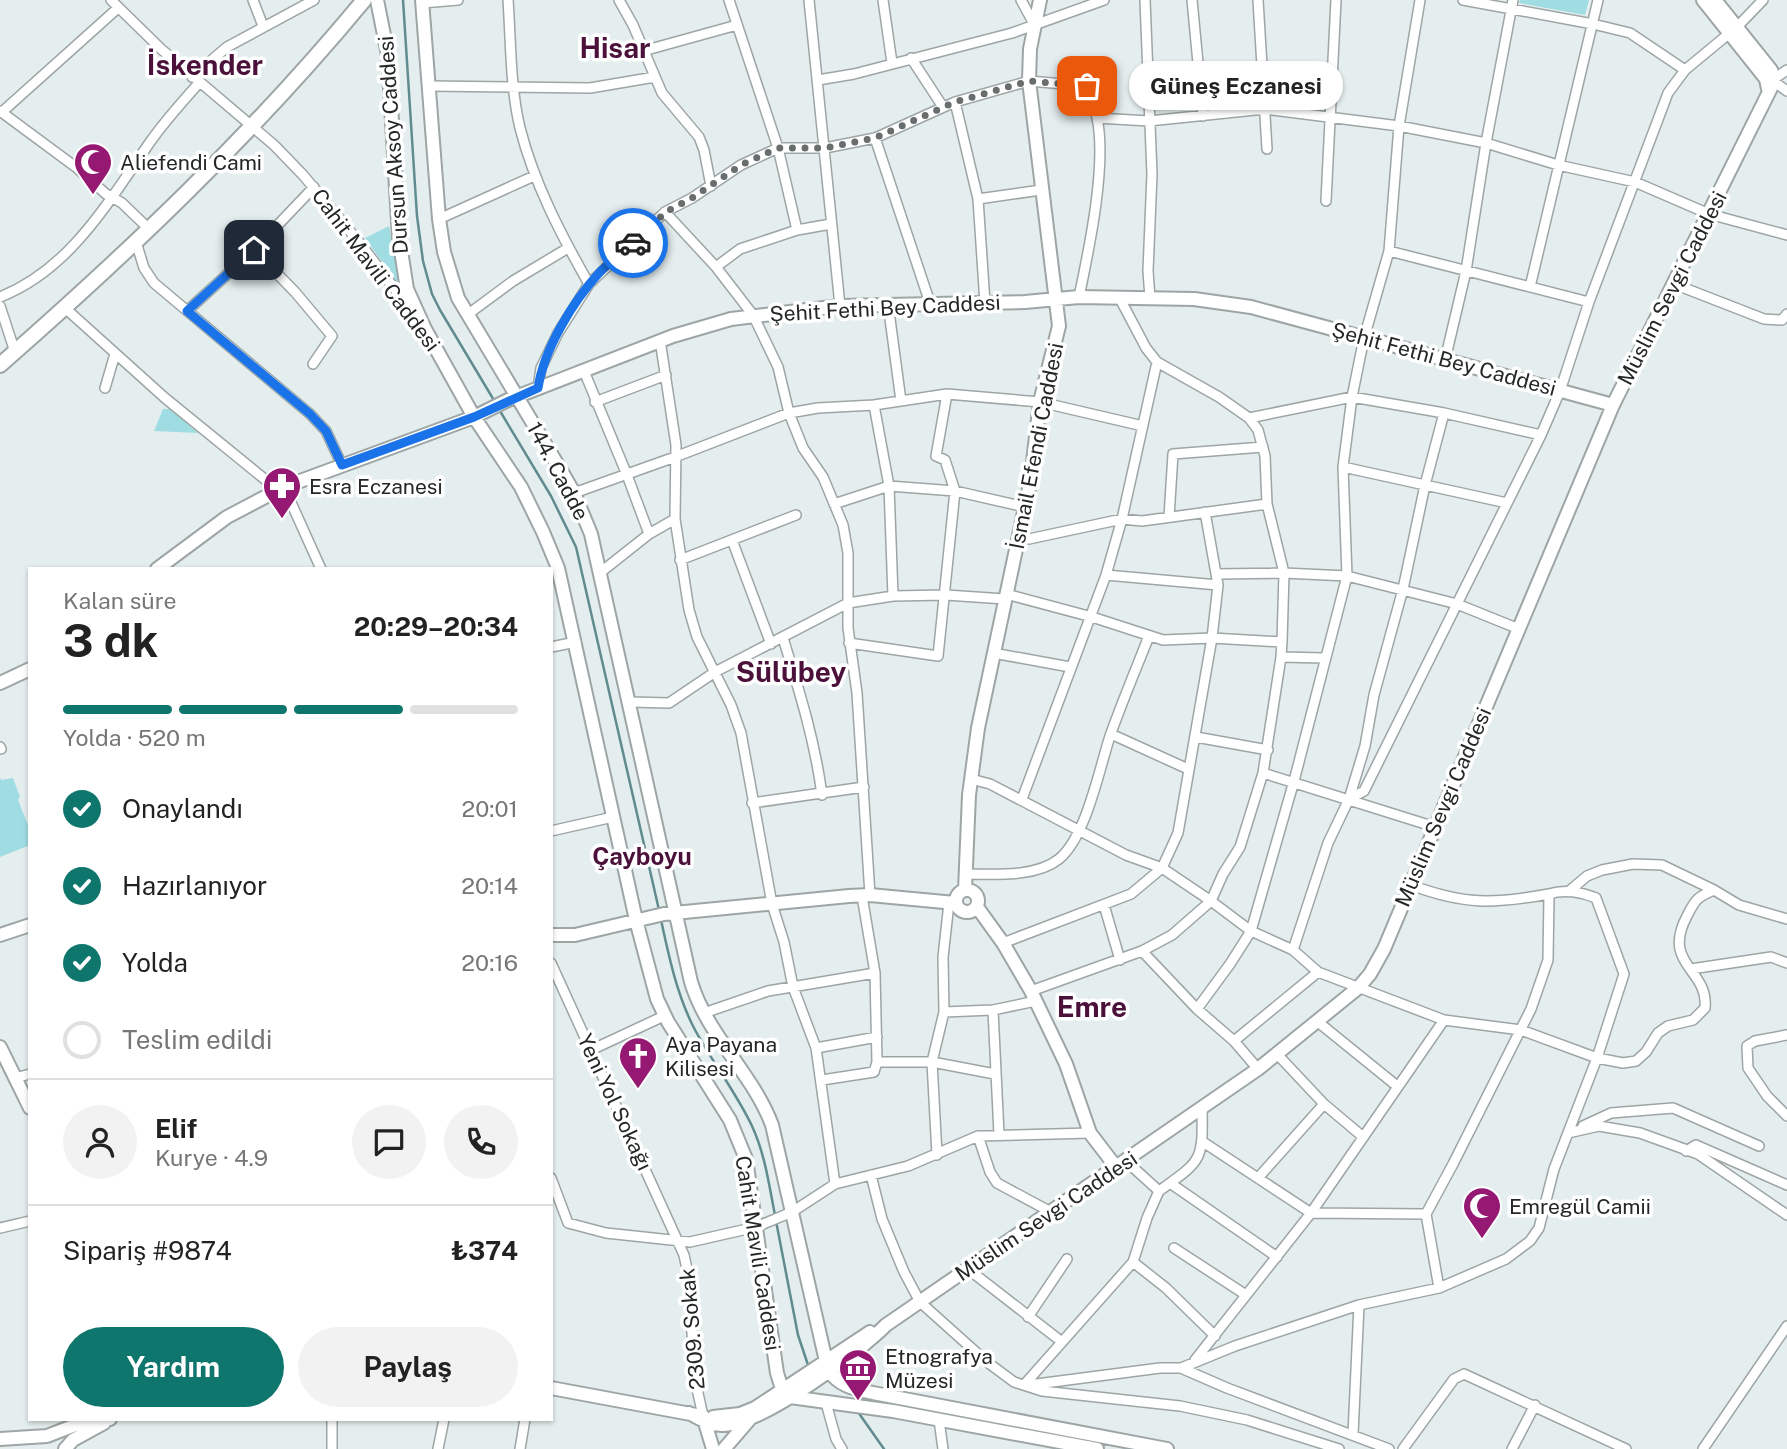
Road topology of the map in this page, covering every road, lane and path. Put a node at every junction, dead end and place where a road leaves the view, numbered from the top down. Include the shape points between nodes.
1 (253, 0) edge
2 (314, 0) edge
3 (364, 0) edge
4 (377, 0) edge
5 (458, 0) edge
6 (508, 0) edge
7 (619, 0) edge
8 (729, 0) edge
9 (809, 0) edge
10 (883, 0) edge
11 (1021, 0) edge
12 (1040, 0) edge
13 (1104, 0) edge
14 (1145, 0) edge
15 (1192, 0) edge
16 (1258, 0) edge
17 (1336, 0) edge
18 (1420, 0) edge
19 (1462, 0) edge
20 (1598, 0) edge
21 (1703, 0) edge
22 (1715, 0) edge
23 (1763, 0) edge
24 (422, 1) edge
25 (115, 4) edge
26 (1513, 5) edge
27 (1034, 24) junction
28 (1593, 24) junction
29 (737, 25) junction
30 (263, 26) junction
31 (1733, 30) junction
32 (643, 51) junction
33 (911, 58) junction
34 (892, 64) junction
35 (1685, 70) junction
36 (1787, 70) edge
37 (654, 77) junction
38 (195, 80) junction
39 (818, 80) junction
40 (1029, 81) junction
41 (1770, 82) junction
42 (429, 86) junction
43 (513, 88) junction
44 (1787, 91) edge
45 (955, 102) junction
46 (943, 107) junction
47 (1265, 109) junction
48 (1, 111) edge
49 (1203, 116) junction
50 (1329, 117) junction
51 (1097, 118) junction
52 (1149, 121) junction
53 (251, 125) junction
54 (1399, 126) junction
55 (875, 138) junction
56 (1486, 143) junction
57 (778, 148) junction
58 (825, 148) junction
59 (1267, 149) dead end
60 (1558, 164) junction
61 (534, 176) junction
62 (1635, 182) junction
63 (711, 186) junction
64 (314, 187) junction
65 (1041, 190) junction
66 (113, 198) junction
67 (978, 200) junction
68 (1326, 201) dead end
69 (666, 212) junction
70 (1709, 214) junction
71 (439, 219) junction
72 (831, 225) junction
73 (149, 229) junction
74 (797, 230) junction
75 (1787, 235) edge
76 (136, 242) junction
77 (568, 248) junction
78 (254, 250) junction
79 (1389, 251) junction
80 (716, 267) junction
81 (1466, 271) junction
82 (589, 284) junction
83 (1674, 284) junction
84 (1530, 287) junction
85 (0, 297) edge
86 (1079, 297) junction
87 (1119, 297) junction
88 (1150, 298) junction
89 (1056, 300) junction
90 (1588, 302) junction
91 (930, 303) junction
92 (985, 303) junction
93 (888, 304) junction
94 (0, 306) edge
95 (840, 306) junction
96 (65, 308) junction
97 (187, 311) junction
98 (467, 314) junction
99 (1787, 314) edge
100 (753, 315) junction
101 (425, 329) junction
102 (1364, 338) junction
103 (660, 341) junction
104 (15, 352) junction
105 (115, 354) junction
106 (1445, 360) junction
107 (1157, 362) junction
108 (313, 363) dead end
109 (0, 365) edge
110 (583, 370) junction
111 (666, 375) junction
112 (105, 388) dead end
113 (538, 388) junction
114 (1560, 391) junction
115 (947, 394) junction
116 (1352, 397) junction
117 (512, 398) junction
118 (901, 401) junction
119 (595, 402) junction
120 (1040, 402) junction
121 (874, 405) junction
122 (1613, 405) junction
123 (789, 412) junction
124 (1444, 413) junction
125 (479, 415) junction
126 (1249, 418) junction
127 (1143, 426) junction
128 (1541, 435) junction
129 (1263, 447) junction
130 (675, 457) junction
131 (342, 465) junction
132 (1343, 467) junction
133 (627, 475) junction
134 (1425, 485) junction
135 (889, 486) junction
136 (281, 489) junction
137 (955, 491) junction
138 (574, 493) junction
139 (1507, 503) junction
140 (834, 504) junction
141 (1267, 504) junction
142 (1025, 508) junction
143 (1205, 512) junction
144 (796, 515) dead end
145 (1169, 517) junction
146 (675, 519) junction
147 (1122, 519) junction
148 (649, 534) junction
149 (1019, 538) junction
150 (732, 540) junction
151 (680, 560) junction
152 (164, 567) edge
153 (320, 567) edge
154 (601, 572) junction
155 (1284, 573) junction
156 (1216, 574) junction
157 (1107, 575) junction
158 (1347, 576) junction
159 (1218, 585) junction
160 (1403, 589) junction
161 (946, 595) junction
162 (893, 596) junction
163 (1005, 597) junction
164 (848, 603) junction
165 (1457, 604) junction
166 (1092, 617) junction
167 (1519, 629) junction
168 (1149, 636) junction
169 (783, 638) junction
170 (1212, 638) junction
171 (576, 642) junction
172 (1282, 642) junction
173 (849, 643) junction
174 (771, 644) junction
175 (553, 647) edge
176 (993, 653) junction
177 (1281, 657) junction
178 (1324, 658) junction
179 (1070, 667) junction
180 (28, 670) edge
181 (715, 671) junction
182 (0, 683) edge
183 (630, 702) junction
184 (1111, 734) junction
185 (1196, 737) junction
186 (1268, 750) junction
187 (1188, 769) junction
188 (1264, 774) junction
189 (971, 779) junction
190 (1294, 781) junction
191 (864, 787) junction
192 (822, 794) junction
193 (1022, 799) junction
194 (1349, 799) junction
195 (752, 803) junction
196 (613, 817) junction
197 (1435, 827) junction
198 (553, 831) edge
199 (1080, 831) junction
200 (1162, 868) junction
201 (965, 874) junction
202 (1411, 884) junction
203 (965, 890) junction
204 (1714, 890) junction
205 (1568, 892) junction
206 (1549, 894) junction
207 (866, 895) junction
208 (1211, 901) junction
209 (952, 903) junction
210 (772, 904) junction
211 (1104, 905) junction
212 (977, 907) junction
213 (670, 914) junction
214 (641, 919) junction
215 (1787, 919) edge
216 (28, 926) edge
217 (1251, 931) junction
218 (0, 935) edge
219 (553, 935) edge
220 (1003, 943) junction
221 (1293, 950) junction
222 (1142, 951) junction
223 (1120, 961) junction
224 (1787, 963) edge
225 (553, 967) edge
226 (1691, 969) junction
227 (1318, 972) junction
228 (875, 973) junction
229 (793, 987) junction
230 (1358, 988) junction
231 (1033, 996) junction
232 (1197, 1009) junction
233 (993, 1010) junction
234 (944, 1012) junction
235 (704, 1013) junction
236 (664, 1016) junction
237 (1444, 1020) junction
238 (1318, 1022) junction
239 (1521, 1030) junction
240 (1787, 1035) edge
241 (877, 1037) junction
242 (1234, 1041) junction
243 (0, 1047) edge
244 (816, 1048) junction
245 (591, 1050) junction
246 (1277, 1054) junction
247 (1597, 1058) junction
248 (877, 1062) junction
249 (932, 1062) junction
250 (1258, 1069) junction
251 (9, 1074) edge
252 (28, 1074) edge
253 (995, 1074) junction
254 (822, 1080) junction
255 (1397, 1086) junction
256 (1324, 1104) junction
257 (28, 1105) edge
258 (1202, 1108) junction
259 (1787, 1116) edge
260 (1090, 1133) junction
261 (1568, 1133) junction
262 (999, 1134) junction
263 (978, 1136) junction
264 (1363, 1136) junction
265 (1203, 1142) junction
266 (1759, 1146) dead end
267 (1686, 1151) junction
268 (937, 1154) junction
269 (1121, 1164) junction
270 (872, 1175) junction
271 (1258, 1178) junction
272 (553, 1183) edge
273 (1170, 1183) junction
274 (835, 1184) junction
275 (1787, 1185) edge
276 (1159, 1191) junction
277 (1051, 1212) junction
278 (790, 1213) junction
279 (1311, 1213) junction
280 (1426, 1214) junction
281 (1787, 1215) edge
282 (28, 1221) edge
283 (761, 1225) junction
284 (0, 1228) edge
285 (678, 1241) junction
286 (1174, 1248) dead end
287 (1277, 1257) junction
288 (1067, 1259) dead end
289 (1133, 1262) junction
290 (968, 1269) junction
291 (1440, 1288) junction
292 (1246, 1295) junction
293 (920, 1301) junction
294 (1359, 1305) junction
295 (1028, 1317) junction
296 (1787, 1325) edge
297 (1214, 1336) junction
298 (1062, 1342) junction
299 (1192, 1363) junction
300 (827, 1366) junction
301 (1181, 1368) junction
302 (1025, 1385) junction
303 (553, 1388) edge
304 (787, 1394) junction
305 (826, 1403) junction
306 (1535, 1405) junction
307 (704, 1419) junction
308 (750, 1419) junction
309 (939, 1420) junction
310 (97, 1421) edge
311 (106, 1421) edge
312 (332, 1421) edge
313 (444, 1421) edge
314 (525, 1421) edge
315 (65, 1424) edge
316 (1353, 1434) junction
317 (0, 1439) edge
318 (14, 1444) edge
319 (65, 1449) edge
320 (332, 1449) edge
321 (438, 1449) edge
322 (520, 1449) edge
323 (713, 1449) edge
324 (724, 1449) edge
325 (842, 1449) edge
326 (943, 1449) edge
327 (1097, 1449) edge
328 (1167, 1449) edge
329 (1339, 1449) edge
330 (1389, 1449) edge
331 (1403, 1449) edge
332 (1512, 1449) edge
333 (1626, 1449) edge
334 (1703, 1449) edge

1 - 30 street
2 - 30 street
3 - 53 main road
4 - 101 street, Dursun Aksoy Caddesi via 388,55 402,261 407,289
5 - 24 street
6 - 43 street
7 - 32 street
8 - 29 street
9 - 39 street
10 - 34 street
11 - 27 street
12 - 27 street, İsmail Efendi Caddesi
13 - 27 street
14 - 52 street
15 - 49 street
16 - 47 street
17 - 50 street
18 - 54 street
19 - 26 street
20 - 28 street
21 - 31 street
22 - 31 street
23 - 31 street
24 - 42 street, 144. Cadde
25 - 38 street, Cahit Mavili Caddesi
25 - 48 street
26 - 28 street
26 - 56 street
27 - 33 street
27 - 40 street, İsmail Efendi Caddesi
28 - 35 street via 1630,33
28 - 60 street
29 - 32 street
29 - 57 street
30 - 38 street via 219,52
31 - 35 street
31 - 41 street via 1771,70
32 - 37 street
33 - 34 street
33 - 46 street
34 - 39 street
35 - 62 street via 1668,93
36 - 41 street
37 - 43 street via 590,88
37 - 63 street via 699,137
38 - 53 street, Cahit Mavili Caddesi
38 - 66 street
39 - 58 street
40 - 45 street
40 - 51 street via 1087,86
40 - 65 street, İsmail Efendi Caddesi
41 - 44 street
41 - 70 street, Müslim Sevgi Caddesi via 1767,97
42 - 43 street
42 - 71 street, 144. Cadde
43 - 61 street
45 - 46 street
45 - 67 street
46 - 55 street
47 - 49 street
47 - 50 street
47 - 59 street
48 - 66 street
49 - 52 street
50 - 54 street
50 - 68 street
51 - 52 street
51 - 86 street via 1097,185
52 - 88 street
53 - 64 street, Cahit Mavili Caddesi
53 - 73 main road
54 - 56 street
54 - 79 street
55 - 58 street
55 - 91 street
56 - 60 street
56 - 81 street
57 - 58 street
57 - 63 street
57 - 74 street
58 - 72 street
60 - 62 street
60 - 84 street
61 - 71 street
61 - 77 street
62 - 70 street
62 - 90 street
63 - 69 street
64 - 78 street
64 - 101 street, Cahit Mavili Caddesi
65 - 67 street
65 - 89 street, İsmail Efendi Caddesi
66 - 73 street
66 - 85 street via 50,268
67 - 92 street
69 - 80 street
69 - 82 street
70 - 75 street
70 - 83 street, Müslim Sevgi Caddesi
71 - 98 street, 144. Cadde via 448,265
72 - 74 street
72 - 95 street
73 - 76 main road
74 - 80 street via 740,249
76 - 96 main road
76 - 97 street via 151,278
77 - 82 street
77 - 98 street
78 - 97 street
78 - 108 street via 332,336
79 - 81 street
79 - 102 street
80 - 100 street
81 - 84 street
81 - 106 street
82 - 113 street via 558,333 541,368
83 - 99 street via 1764,319 1782,320
83 - 122 street, Müslim Sevgi Caddesi
84 - 90 street
86 - 87 street, Şehit Fethi Bey Caddesi
86 - 89 street, Şehit Fethi Bey Caddesi
87 - 88 street, Şehit Fethi Bey Caddesi
87 - 107 street
88 - 102 street, Şehit Fethi Bey Caddesi via 1232,303
89 - 92 street, Şehit Fethi Bey Caddesi
89 - 120 street, İsmail Efendi Caddesi via 1058,333
90 - 114 street
91 - 92 street, Şehit Fethi Bey Caddesi
91 - 93 street, Şehit Fethi Bey Caddesi
93 - 95 street, Şehit Fethi Bey Caddesi
93 - 118 street
94 - 104 street
95 - 100 street, Şehit Fethi Bey Caddesi
96 - 104 main road
96 - 105 street
97 - 131 street via 310,414 326,431
98 - 117 street, 144. Cadde
100 - 103 street, Şehit Fethi Bey Caddesi
100 - 123 street via 778,367
101 - 125 street, Cahit Mavili Caddesi
102 - 106 street, Şehit Fethi Bey Caddesi
102 - 116 street
103 - 110 street, Şehit Fethi Bey Caddesi
103 - 111 street
104 - 109 main road
105 - 112 street
105 - 136 street
106 - 114 street, Şehit Fethi Bey Caddesi
107 - 126 street
107 - 127 street
110 - 113 street, Şehit Fethi Bey Caddesi
110 - 119 street
111 - 119 street
111 - 130 street
113 - 117 street, Şehit Fethi Bey Caddesi
114 - 122 street, Şehit Fethi Bey Caddesi
114 - 128 street
115 - 118 street
115 - 120 street
115 - 137 street via 936,456 945,460
116 - 124 street
116 - 126 street
116 - 132 street
117 - 125 street, Şehit Fethi Bey Caddesi
117 - 138 street, 144. Cadde
118 - 121 street
119 - 133 street
120 - 127 street
120 - 142 street, İsmail Efendi Caddesi
121 - 123 street
121 - 135 street
122 - 167 street, Müslim Sevgi Caddesi
123 - 130 street
123 - 140 street
124 - 128 street
124 - 134 street
125 - 131 street, Şehit Fethi Bey Caddesi
125 - 171 street, Cahit Mavili Caddesi via 544,532
126 - 129 street
127 - 147 street
128 - 139 street
129 - 141 street
129 - 145 street via 1173,454
130 - 133 street
130 - 146 street
131 - 136 street, Şehit Fethi Bey Caddesi
132 - 134 street
132 - 158 street
133 - 138 street
133 - 148 street
134 - 139 street
134 - 160 street
135 - 137 street
135 - 140 street
135 - 162 street
136 - 152 street, Şehit Fethi Bey Caddesi via 227,517
136 - 153 street
137 - 142 street
137 - 161 street
138 - 154 street, 144. Cadde
139 - 165 street
140 - 164 street via 848,553
141 - 143 street
141 - 155 street
142 - 149 street, İsmail Efendi Caddesi
143 - 145 street
143 - 156 street
144 - 150 street
145 - 147 street
146 - 148 street
146 - 151 street
147 - 149 street
147 - 157 street
148 - 154 street
149 - 163 street, İsmail Efendi Caddesi
150 - 151 street
150 - 174 street
151 - 181 street via 696,637
154 - 183 street, 144. Cadde
155 - 156 street
155 - 158 street
155 - 172 street
156 - 159 street
157 - 159 street
157 - 166 street
158 - 160 street
158 - 178 street
159 - 170 street
160 - 165 street
160 - 194 street
161 - 162 street
161 - 163 street
161 - 173 street via 938,656
162 - 164 street
163 - 166 street
163 - 176 street, İsmail Efendi Caddesi
164 - 169 street
164 - 173 street
165 - 167 street
165 - 194 street via 1364,791
166 - 168 street
166 - 179 street
167 - 197 street, Müslim Sevgi Caddesi
168 - 170 street via 1163,640
168 - 184 street
169 - 174 street
169 - 192 street via 803,702
170 - 172 street
170 - 185 street
171 - 175 street
171 - 196 street, Cahit Mavili Caddesi
172 - 177 street
173 - 191 street
174 - 181 street
176 - 179 street
176 - 189 street, İsmail Efendi Caddesi
177 - 178 street
177 - 186 street
178 - 190 street
179 - 193 street
180 - 182 street
181 - 183 street via 670,703
181 - 195 street via 741,733
183 - 213 street, 144. Cadde
184 - 187 street
184 - 199 street
185 - 186 street
185 - 187 street
186 - 188 street
187 - 200 street via 1178,833
188 - 190 street
188 - 208 street via 1240,848
189 - 193 street
189 - 201 street, İsmail Efendi Caddesi
190 - 194 street
190 - 217 street
191 - 192 street
191 - 207 street
192 - 195 street
193 - 199 street
194 - 197 street
194 - 221 street via 1328,843
195 - 210 street
196 - 198 street
196 - 214 street, Cahit Mavili Caddesi
197 - 202 street, Müslim Sevgi Caddesi
199 - 200 street
199 - 201 street via 1059,859 1043,867 1015,874
200 - 208 street
200 - 211 street via 1130,894
201 - 203 street, İsmail Efendi Caddesi
202 - 206 street via 1471,902
202 - 230 street, Müslim Sevgi Caddesi via 1380,956
203 - 209 street
203 - 212 street via 977,896
204 - 205 street via 1662,865 1633,864 1587,876
204 - 215 street via 1739,905
204 - 226 street via 1697,898 1678,940 1680,956
205 - 206 street
205 - 247 street via 1597,898 1625,974
206 - 239 street via 1548,960
207 - 209 street
207 - 210 street
207 - 228 street
208 - 217 street
208 - 222 street via 1172,935
209 - 212 street via 963,912
209 - 234 street via 943,957
210 - 213 street
210 - 229 street
211 - 220 street
211 - 223 street
212 - 220 street
213 - 214 street
213 - 235 street, 144. Cadde
214 - 219 street via 575,935
214 - 236 street, Cahit Mavili Caddesi
216 - 218 street
217 - 221 street
217 - 232 street
220 - 231 street
221 - 227 street
222 - 223 street
222 - 232 street
223 - 231 street
224 - 226 street via 1771,957
225 - 245 street, Yeni Yol Sokağı
226 - 247 street via 1706,994 1705,1008 1693,1020 1658,1032 1636,1061
227 - 230 street
227 - 242 street
228 - 229 street
228 - 241 street
229 - 235 street
229 - 244 street
230 - 237 street
230 - 238 street, Müslim Sevgi Caddesi
231 - 233 street
231 - 260 street via 1066,1064
232 - 242 street
233 - 234 street
233 - 253 street
234 - 249 street
235 - 278 street, 144. Cadde via 769,1117
236 - 245 street
236 - 283 street, Cahit Mavili Caddesi via 736,1132
237 - 239 street
237 - 255 street
238 - 246 street, Müslim Sevgi Caddesi
238 - 255 street
239 - 247 street
239 - 280 street
240 - 259 street via 1755,1041 1747,1046 1747,1059 1767,1096
241 - 244 street
241 - 248 street
242 - 250 street
243 - 251 street
244 - 254 street
245 - 285 street, Yeni Yol Sokağı
246 - 250 street, Müslim Sevgi Caddesi
246 - 256 street
247 - 261 street
248 - 249 street
248 - 254 street via 874,1072
249 - 253 street
249 - 268 street
250 - 258 street, Müslim Sevgi Caddesi
251 - 252 street
251 - 257 street
253 - 262 street
254 - 274 street
255 - 264 street
256 - 264 street
256 - 271 street
258 - 265 street
258 - 269 street, Müslim Sevgi Caddesi
260 - 262 street
260 - 269 street
261 - 266 street via 1611,1112 1673,1108
261 - 267 street via 1599,1126 1640,1133
261 - 291 street via 1539,1228 1530,1241 1506,1259
262 - 263 street
263 - 268 street
263 - 277 street via 997,1183
264 - 279 street
265 - 271 street
265 - 273 street via 1197,1162
267 - 275 street via 1696,1144
267 - 281 street via 1721,1168
268 - 270 street
269 - 276 street
269 - 277 street, Müslim Sevgi Caddesi
270 - 274 street
270 - 293 street via 882,1219
271 - 279 street
272 - 285 street via 568,1223 606,1233
273 - 276 street
273 - 287 street
274 - 278 street
276 - 289 street
277 - 290 street, Müslim Sevgi Caddesi
278 - 283 street
278 - 300 street, 144. Cadde
279 - 280 street
279 - 287 street
280 - 291 street
282 - 284 street
283 - 285 street
283 - 304 street, Cahit Mavili Caddesi via 777,1373
285 - 307 street, 2309. Sokak via 687,1269 696,1384
286 - 292 street
287 - 292 street
288 - 295 street
289 - 297 street
289 - 298 street
290 - 293 street, Müslim Sevgi Caddesi
290 - 295 street
291 - 294 street
292 - 297 street
293 - 300 street, Müslim Sevgi Caddesi via 862,1346
293 - 302 street via 987,1362
294 - 299 street
294 - 316 street
295 - 298 street
296 - 334 street
297 - 299 street
298 - 302 street
299 - 301 street
300 - 304 street, Müslim Sevgi Caddesi
300 - 328 street via 844,1386
301 - 302 street
301 - 316 street
302 - 329 street via 1042,1391 1180,1406 1247,1420
303 - 307 street, Müslim Sevgi Caddesi
304 - 305 street
304 - 307 street, Müslim Sevgi Caddesi via 747,1412
304 - 308 street, Müslim Sevgi Caddesi via 773,1408
305 - 309 street
305 - 325 street
306 - 331 street via 1464,1374 1454,1379
306 - 332 street
306 - 333 street
307 - 308 street, Müslim Sevgi Caddesi via 723,1425
307 - 323 street
308 - 324 street
309 - 326 street
309 - 327 street
310 - 315 street
311 - 319 street
312 - 320 street
313 - 321 street
314 - 322 street
315 - 318 street via 51,1435
315 - 319 street
316 - 330 street
317 - 318 street

